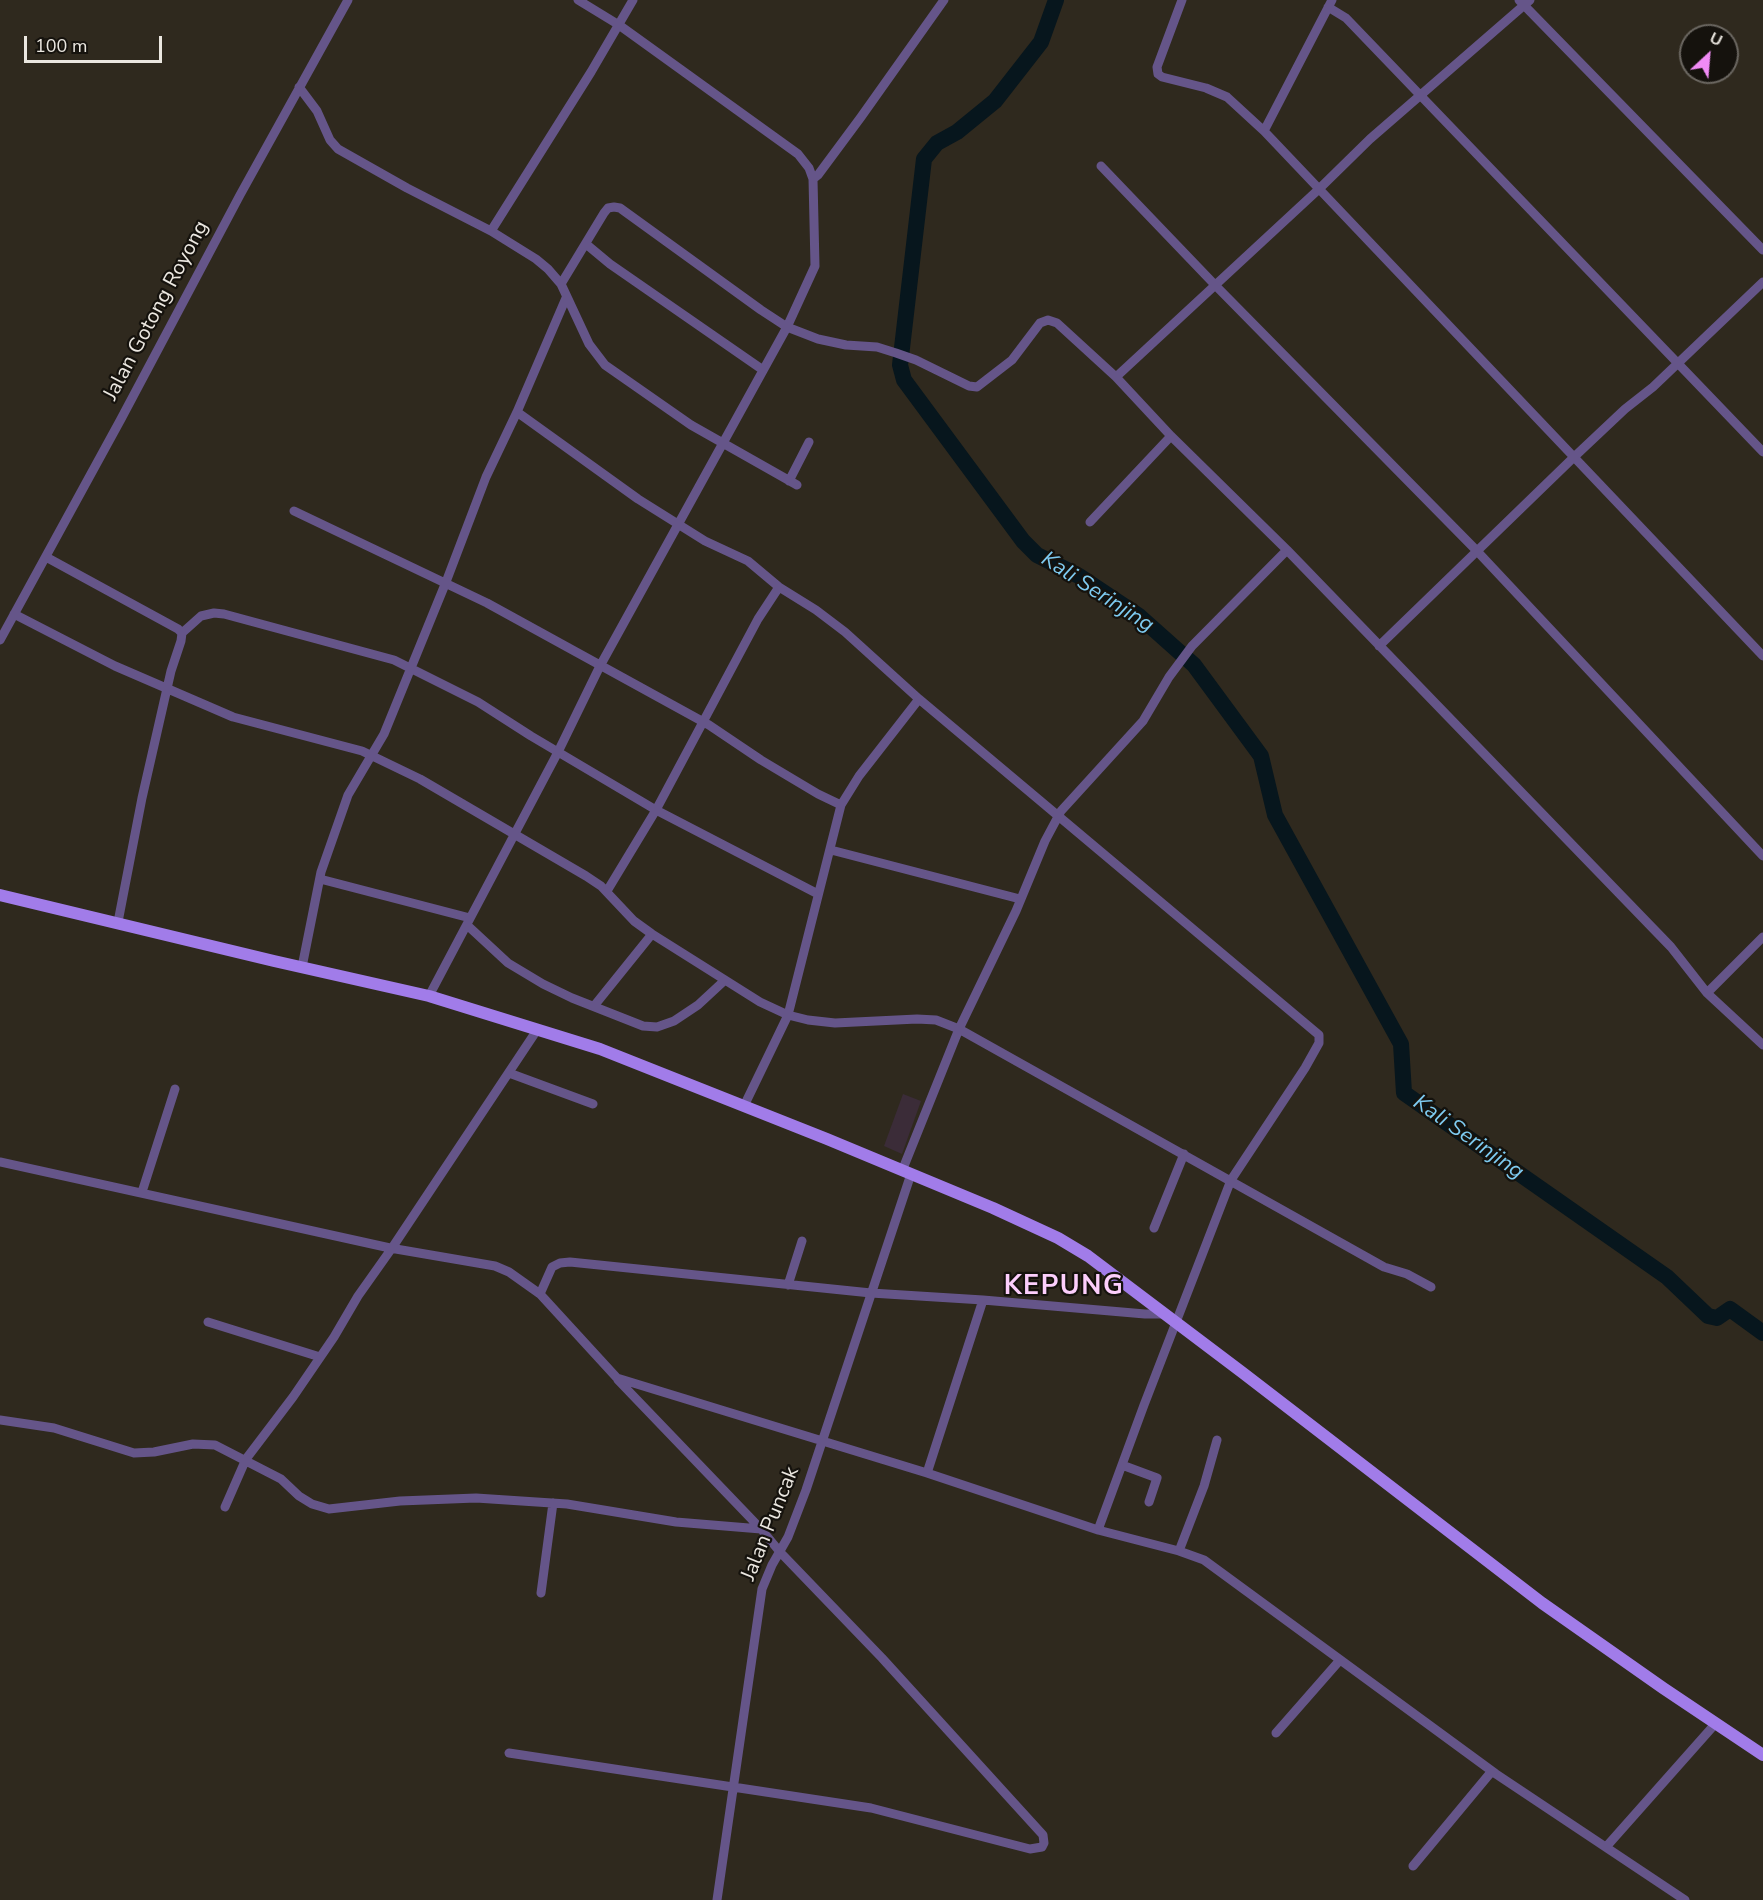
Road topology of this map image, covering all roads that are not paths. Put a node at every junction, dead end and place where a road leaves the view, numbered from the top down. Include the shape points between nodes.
1 (348, 0) edge
2 (578, 0) edge
3 (633, 0) edge
4 (944, 0) edge
5 (1182, 0) edge
6 (1525, 2) edge
7 (1330, 4) edge
8 (619, 25) junction
9 (299, 87) junction
10 (1420, 95) junction
11 (1264, 131) junction
12 (1101, 166) dead end
13 (813, 179) junction
14 (1319, 189) junction
15 (491, 231) junction
16 (586, 244) junction
17 (1763, 250) edge
18 (1763, 282) edge
19 (561, 284) junction
20 (1216, 286) junction
21 (566, 298) junction
22 (787, 327) junction
23 (1679, 363) junction
24 (763, 370) junction
25 (1116, 377) junction
26 (517, 412) junction
27 (1171, 436) junction
28 (809, 442) dead end
29 (724, 444) junction
30 (1763, 452) edge
31 (1573, 458) junction
32 (294, 511) dead end
33 (1090, 522) dead end
34 (678, 525) junction
35 (1287, 549) junction
36 (1476, 550) junction
37 (46, 557) junction
38 (446, 582) junction
39 (778, 587) junction
40 (14, 614) junction
41 (182, 633) junction
42 (0, 640) edge
43 (1379, 646) junction
44 (1763, 656) edge
45 (600, 666) junction
46 (411, 668) junction
47 (167, 690) junction
48 (919, 699) junction
49 (704, 722) junction
50 (558, 752) junction
51 (370, 755) junction
52 (841, 805) junction
53 (656, 810) junction
54 (1061, 810) junction
55 (515, 834) junction
56 (831, 850) junction
57 (1763, 856) edge
58 (320, 879) junction
59 (607, 891) junction
60 (818, 894) junction
61 (0, 895) edge
62 (1020, 899) junction
63 (469, 921) junction
64 (118, 922) junction
65 (652, 934) junction
66 (1763, 937) edge
67 (302, 967) junction
68 (725, 980) junction
69 (1707, 993) junction
70 (429, 996) junction
71 (594, 1006) junction
72 (788, 1015) junction
73 (537, 1030) junction
74 (956, 1035) junction
75 (1763, 1045) edge
76 (509, 1073) junction
77 (175, 1089) dead end
78 (593, 1104) dead end
79 (744, 1106) junction
80 (1181, 1160) junction
81 (0, 1162) edge
82 (906, 1173) junction
83 (1230, 1184) junction
84 (142, 1192) junction
85 (1154, 1228) dead end
86 (802, 1241) dead end
87 (392, 1248) junction
88 (788, 1285) junction
89 (1431, 1287) dead end
90 (871, 1293) junction
91 (540, 1294) junction
92 (983, 1300) junction
93 (1165, 1314) junction
94 (208, 1322) dead end
95 (1176, 1322) junction
96 (320, 1358) junction
97 (617, 1378) junction
98 (0, 1420) edge
99 (1217, 1440) dead end
100 (822, 1443) junction
101 (246, 1459) junction
102 (1122, 1465) junction
103 (927, 1473) junction
104 (1149, 1502) dead end
105 (553, 1503) junction
106 (225, 1507) dead end
107 (761, 1529) junction
108 (1098, 1530) junction
109 (1179, 1551) junction
110 (780, 1552) junction
111 (541, 1593) dead end
112 (1340, 1660) junction
113 (1716, 1723) junction
114 (1276, 1733) dead end
115 (509, 1753) dead end
116 (1763, 1755) edge
117 (1492, 1771) junction
118 (734, 1788) junction
119 (1606, 1847) junction
120 (1413, 1866) dead end
121 (717, 1900) edge
122 (1685, 1900) edge

1 - 9 street, Jalan Gotong Royong
2 - 8 street
3 - 8 street
4 - 13 street
5 - 11 street via 1156,67 1158,74 1227,98
6 - 10 street
6 - 17 street
7 - 10 street
7 - 11 street
8 - 13 street via 788,147 804,162
8 - 15 street
9 - 15 street via 338,149
9 - 37 street, Jalan Gotong Royong
10 - 14 street
10 - 23 street
11 - 14 street
12 - 20 street
13 - 22 street via 815,266
14 - 20 street
14 - 31 street
15 - 19 street via 536,259
16 - 19 street
16 - 22 street via 608,208 620,208
16 - 24 street
18 - 23 street
19 - 21 street
20 - 25 street
20 - 36 street
21 - 26 street
21 - 29 street via 589,344 605,365
22 - 24 street
22 - 25 street via 818,339 877,347 977,387 1012,360 1035,328 1048,320 1057,323
23 - 30 street
23 - 31 street
24 - 29 street
25 - 27 street
26 - 34 street
26 - 38 street via 486,477
27 - 33 street
27 - 35 street
28 - 29 street via 793,483
29 - 34 street
31 - 36 street
31 - 44 street
32 - 38 street
34 - 39 street via 748,561
34 - 45 street
35 - 43 street
35 - 54 street, Jalan Puncak via 1192,646 1143,720
36 - 43 street
36 - 57 street
37 - 40 street, Jalan Gotong Royong
37 - 41 street
38 - 45 street
38 - 46 street
39 - 48 street via 845,632
39 - 49 street
40 - 42 street, Jalan Gotong Royong
40 - 47 street
41 - 46 street via 201,616 224,614
41 - 47 street
43 - 69 street via 1671,947
45 - 49 street
45 - 50 street
46 - 50 street via 478,702
46 - 51 street via 384,734
47 - 51 street via 233,717
47 - 64 street
48 - 52 street
48 - 54 street
49 - 52 street via 770,766
49 - 53 street
50 - 53 street
50 - 55 street
51 - 55 street
51 - 58 street via 348,795
52 - 56 street
53 - 59 street
53 - 60 street
54 - 62 street, Jalan Puncak
54 - 83 street via 1319,1035 1319,1043 1305,1068
55 - 59 street
55 - 63 street
56 - 60 street
56 - 62 street
58 - 63 street
58 - 67 street
59 - 65 street via 634,921
60 - 72 street
61 - 64 main road
62 - 74 street, Jalan Puncak
63 - 70 street
63 - 71 street via 508,963 543,984
64 - 67 main road
65 - 68 street
65 - 71 street
66 - 69 street
67 - 70 main road
68 - 71 street via 698,1005 657,1027 643,1026
68 - 72 street
69 - 75 street
70 - 73 main road
72 - 74 street via 835,1023 936,1020
72 - 79 street
73 - 76 street
73 - 79 main road via 611,1053
74 - 80 street
74 - 82 street, Jalan Puncak
76 - 78 street
76 - 87 street
77 - 84 street
79 - 82 main road
80 - 83 street
80 - 85 street
81 - 84 street
82 - 90 street, Jalan Puncak
82 - 93 main road via 1058,1238
83 - 89 street via 1384,1267
83 - 95 street
84 - 87 street
86 - 88 street
87 - 91 street via 495,1266
87 - 96 street
88 - 90 street
88 - 91 street via 570,1262 552,1267
90 - 92 street
90 - 100 street, Jalan Puncak
91 - 97 street
92 - 93 street
92 - 103 street
93 - 95 main road
94 - 96 street
95 - 102 street
95 - 113 main road via 1542,1603
96 - 101 street
97 - 100 street
97 - 107 street
98 - 101 street via 54,1428 134,1453 193,1444 215,1445
99 - 109 street
100 - 103 street
100 - 110 street, Jalan Puncak
101 - 105 street via 281,1479 312,1504 329,1509 476,1498
101 - 106 street
102 - 104 street via 1157,1478
102 - 108 street
103 - 108 street
105 - 107 street via 676,1522
105 - 111 street
107 - 110 street
108 - 109 street
109 - 112 street via 1204,1560
110 - 118 street, Jalan Puncak via 767,1576 759,1606
110 - 118 street via 1043,1835 1044,1843 1030,1849 871,1809
112 - 114 street
112 - 117 street
113 - 116 main road
113 - 119 street
115 - 118 street
117 - 119 street
117 - 120 street
118 - 121 street, Jalan Puncak
119 - 122 street

